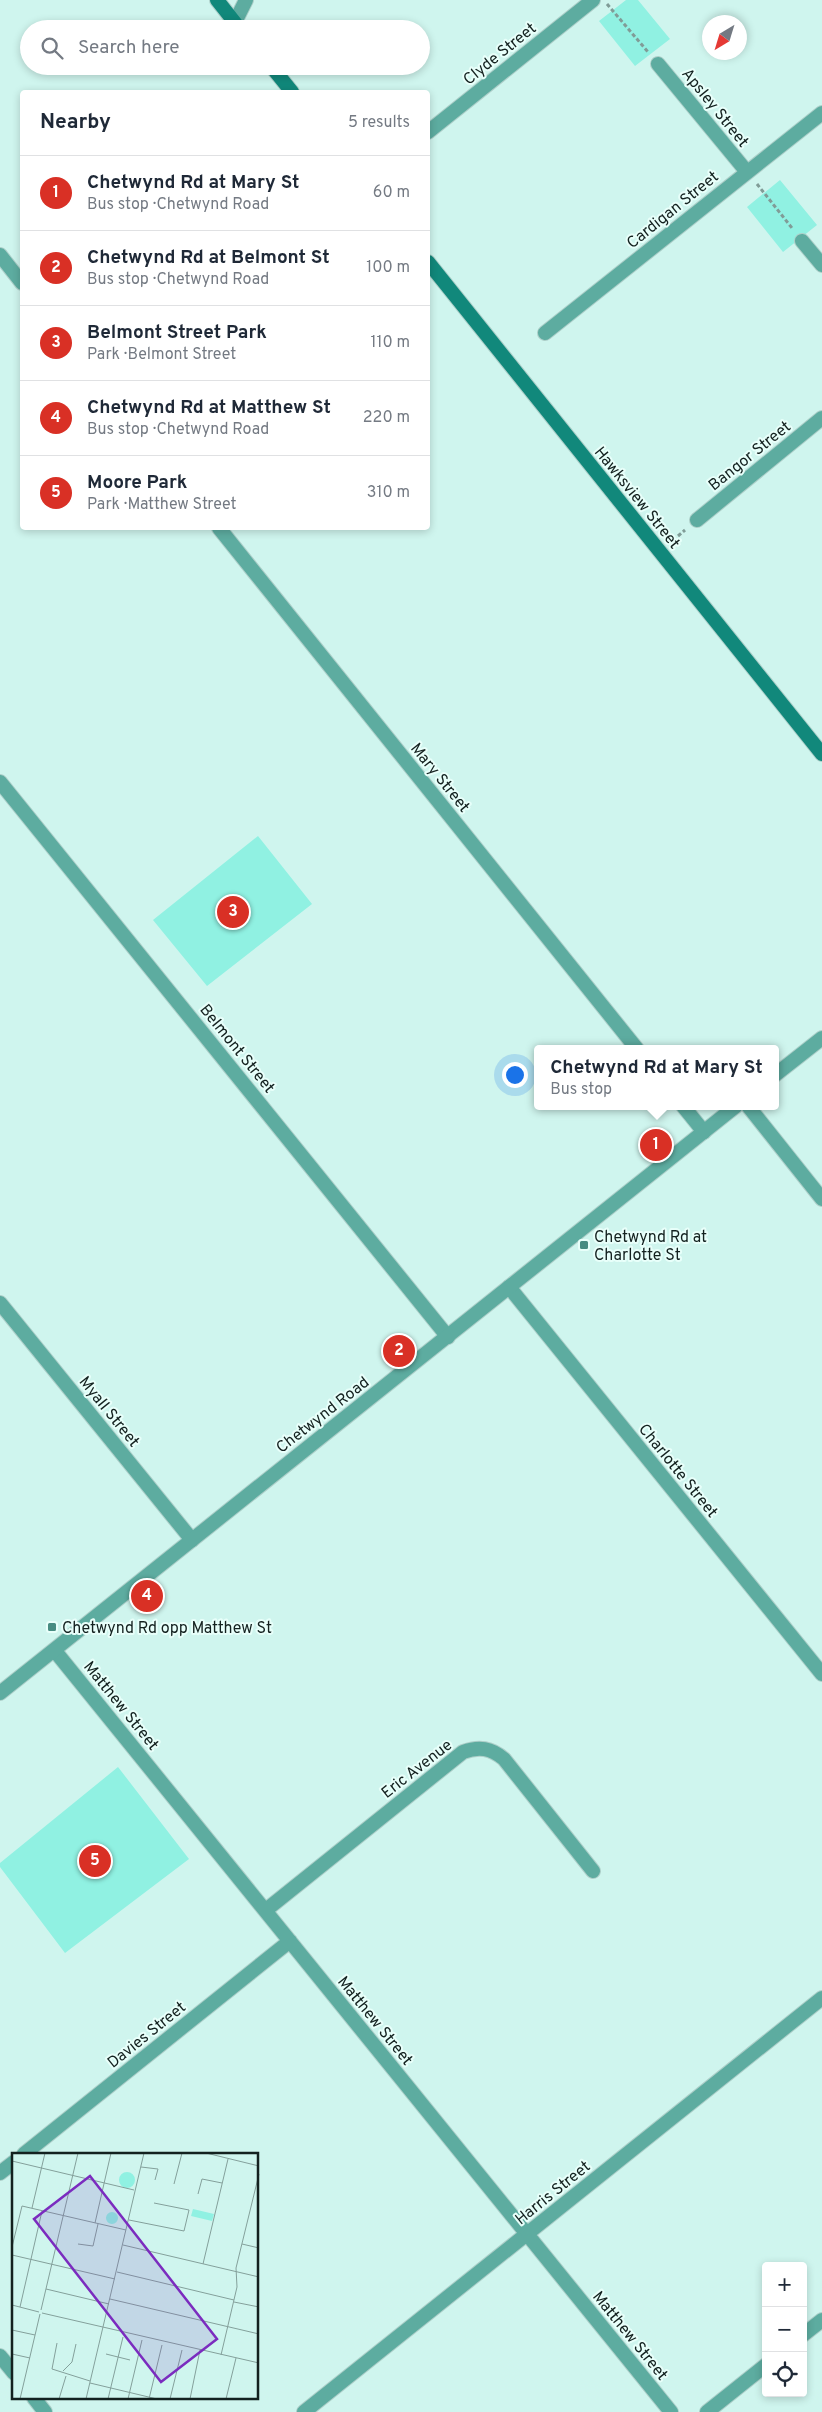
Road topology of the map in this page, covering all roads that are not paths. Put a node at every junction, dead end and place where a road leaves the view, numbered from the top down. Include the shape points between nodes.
1 (217, 0) edge
2 (246, 0) edge
3 (593, 0) edge
4 (234, 20) edge
5 (240, 20) edge
6 (658, 64) road end
7 (278, 75) edge
8 (290, 90) edge
9 (822, 113) edge
10 (430, 130) edge
11 (747, 172) junction
12 (802, 241) road end
13 (0, 255) edge
14 (430, 264) edge
15 (822, 265) edge
16 (20, 280) edge
17 (545, 333) dead end
18 (822, 418) edge
19 (698, 520) dead end
20 (220, 530) edge
21 (822, 754) edge
22 (0, 782) edge
23 (822, 1038) edge
24 (634, 1045) edge
25 (779, 1073) edge
26 (686, 1110) edge
27 (731, 1110) edge
28 (751, 1110) edge
29 (704, 1132) junction
30 (822, 1199) edge
31 (509, 1287) junction
32 (0, 1303) edge
33 (448, 1337) junction
34 (192, 1540) junction
35 (55, 1651) junction
36 (822, 1674) edge
37 (0, 1693) edge
38 (594, 1871) dead end
39 (266, 1910) junction
40 (290, 1941) junction
41 (822, 1998) edge
42 (25, 2153) edge
43 (12, 2164) edge
44 (0, 2174) edge
45 (527, 2235) junction
46 (822, 2320) edge
47 (807, 2332) edge
48 (0, 2356) edge
49 (762, 2368) edge
50 (12, 2371) edge
51 (36, 2400) edge
52 (45, 2412) edge
53 (304, 2412) edge
54 (671, 2412) edge
55 (707, 2412) edge

1 - 4 main road
2 - 5 street
3 - 10 street, Clyde Street
6 - 11 street, Apsley Street
7 - 8 main road
9 - 11 street, Cardigan Street
11 - 17 street, Cardigan Street
12 - 15 street
13 - 16 street
14 - 21 main road, Hawksview Street
18 - 19 street, Bangor Street
20 - 24 street, Mary Street
22 - 33 street, Belmont Street
23 - 25 street
26 - 29 street
27 - 29 street, Chetwynd Road
28 - 30 street
29 - 31 street, Chetwynd Road
31 - 33 street, Chetwynd Road
31 - 36 street, Charlotte Street
32 - 34 street, Myall Street
33 - 34 street, Chetwynd Road
34 - 35 street, Chetwynd Road
35 - 37 street, Chetwynd Road
35 - 39 street, Matthew Street
38 - 39 street, Eric Avenue via 504,1759 490,1749 475,1748 463,1752
39 - 40 street, Matthew Street
40 - 42 street, Davies Street
40 - 45 street, Matthew Street
41 - 45 street, Harris Street
43 - 44 street
45 - 53 street, Harris Street
45 - 54 street, Matthew Street
46 - 47 street
48 - 50 street
49 - 55 street
51 - 52 street

